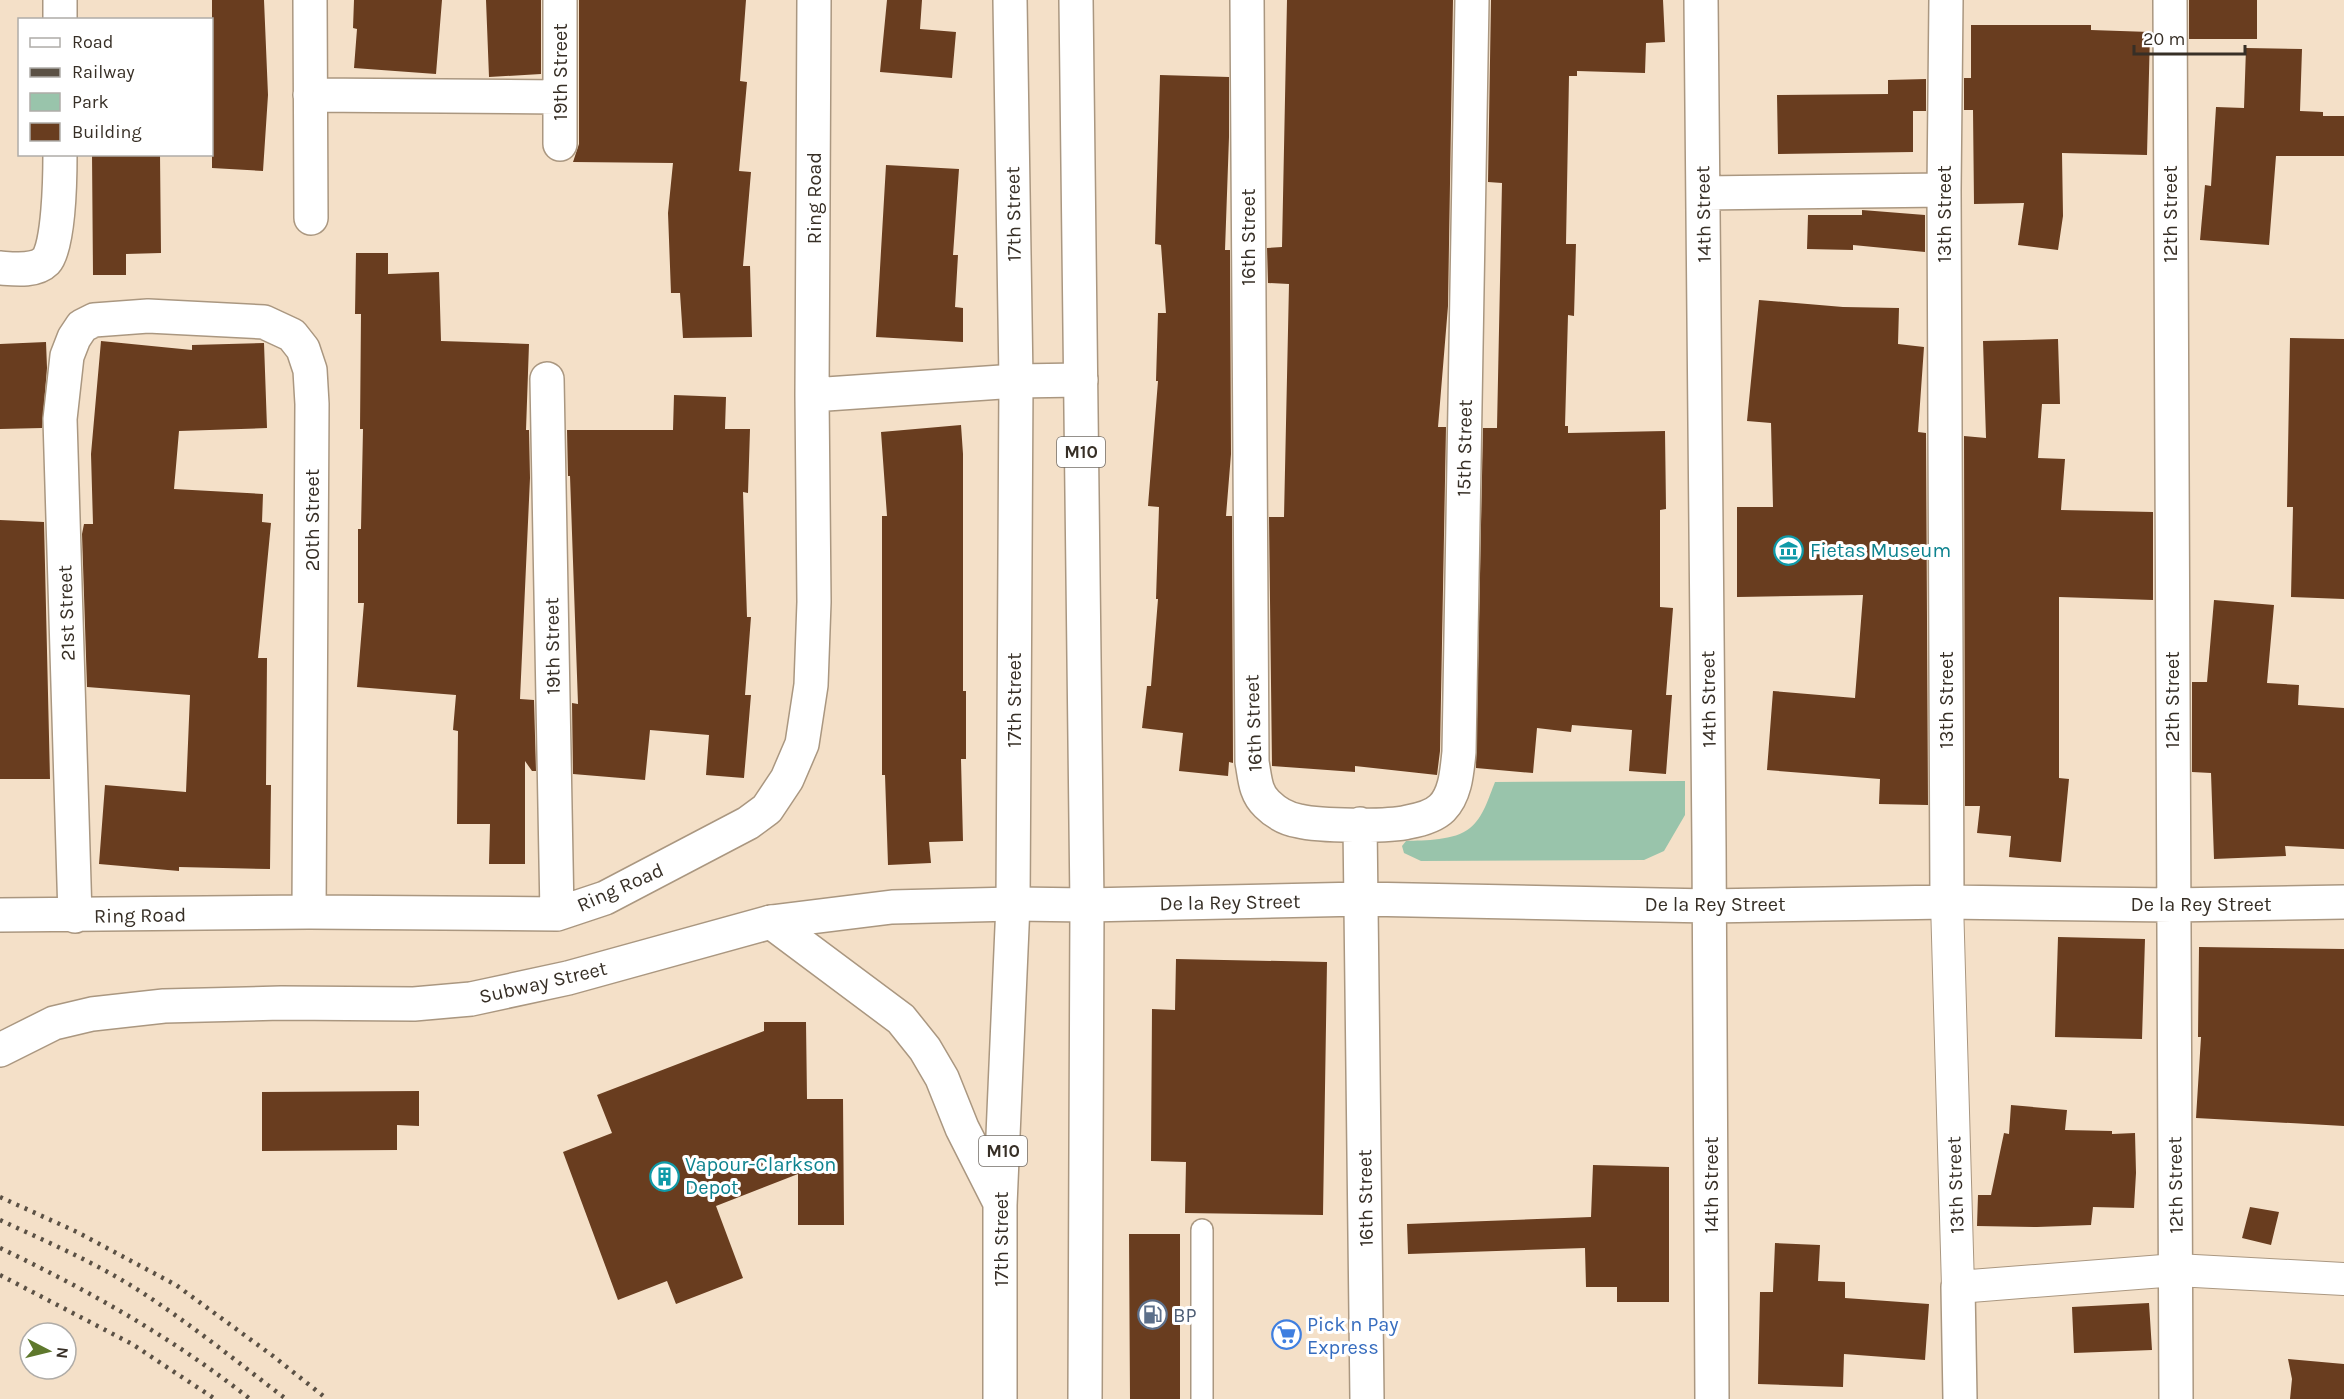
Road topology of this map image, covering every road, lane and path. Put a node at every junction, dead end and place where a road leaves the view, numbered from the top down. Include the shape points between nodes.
1 (60, 0) edge
2 (310, 0) edge
3 (560, 0) edge
4 (814, 0) edge
5 (1010, 0) edge
6 (1076, 0) edge
7 (1247, 0) edge
8 (1472, 0) edge
9 (1701, 0) edge
10 (1946, 0) edge
11 (2170, 0) edge
12 (60, 18) edge
13 (310, 95) junction
14 (560, 97) junction
15 (560, 144) dead end
16 (60, 156) edge
17 (1944, 190) junction
18 (1703, 193) junction
19 (310, 218) dead end
20 (0, 268) edge
21 (94, 320) joint
22 (547, 379) dead end
23 (1081, 380) junction
24 (1016, 381) junction
25 (812, 395) junction
26 (1360, 824) junction
27 (1362, 899) junction
28 (1947, 902) junction
29 (2344, 903) edge
30 (1013, 904) junction
31 (1087, 905) junction
32 (2172, 905) junction
33 (1709, 906) junction
34 (309, 912) junction
35 (557, 914) junction
36 (0, 915) edge
37 (75, 916) junction
38 (771, 922) junction
39 (0, 1050) edge
40 (1000, 1205) junction
41 (1202, 1230) dead end
42 (2176, 1270) junction
43 (2344, 1279) edge
44 (1958, 1287) junction
45 (1000, 1399) edge
46 (1085, 1399) edge
47 (1202, 1399) edge
48 (1367, 1399) edge
49 (1712, 1399) edge
50 (1960, 1399) edge
51 (2176, 1399) edge

1 - 12 street
2 - 13 street
3 - 14 street, 19th Street
4 - 25 street, Ring Road
5 - 24 street, 17th Street / M10
6 - 23 street, M10
7 - 26 street, 16th Street via 1252,762 1257,791 1265,803 1287,818
8 - 26 street, 15th Street via 1456,780 1442,808 1423,818 1406,823
9 - 18 street, 14th Street
10 - 17 street, 13th Street
11 - 32 street, 12th Street
13 - 14 street
13 - 19 street
14 - 15 street, 19th Street
16 - 20 street via 51,254 45,263 35,267
17 - 18 street
17 - 28 street, 13th Street
18 - 33 street, 14th Street
21 - 34 street, 20th Street via 148,316 264,322 292,335 303,349 310,370 312,415
21 - 37 street, 21st Street via 82,326 67,356 60,419
22 - 35 street, 19th Street
23 - 24 street
23 - 31 street, M10
24 - 25 street
24 - 30 street, 17th Street / M10
25 - 35 street, Ring Road via 811,685 802,744 787,779 767,809 748,823 605,898
26 - 27 street, 16th Street
27 - 31 street, De la Rey Street
27 - 33 street, De la Rey Street
27 - 48 street, 16th Street
28 - 32 street, De la Rey Street
28 - 33 street, De la Rey Street
28 - 44 street, 13th Street
29 - 32 street, De la Rey Street
30 - 31 street, Subway Street
30 - 38 street, Subway Street via 892,907
30 - 40 street, 17th Street / M10
31 - 46 street, M10
32 - 42 street, 12th Street
33 - 49 street, 14th Street
34 - 35 street, Ring Road
34 - 37 street, Ring Road
36 - 37 street, Ring Road
38 - 39 street, Subway Street via 568,978 471,999 414,1004 164,1006 92,1014 54,1023
38 - 40 street via 901,1019 942,1078
40 - 45 street, 17th Street / M10
41 - 47 lane
42 - 43 street
42 - 44 street
42 - 51 street, 12th Street
44 - 50 street, 13th Street

